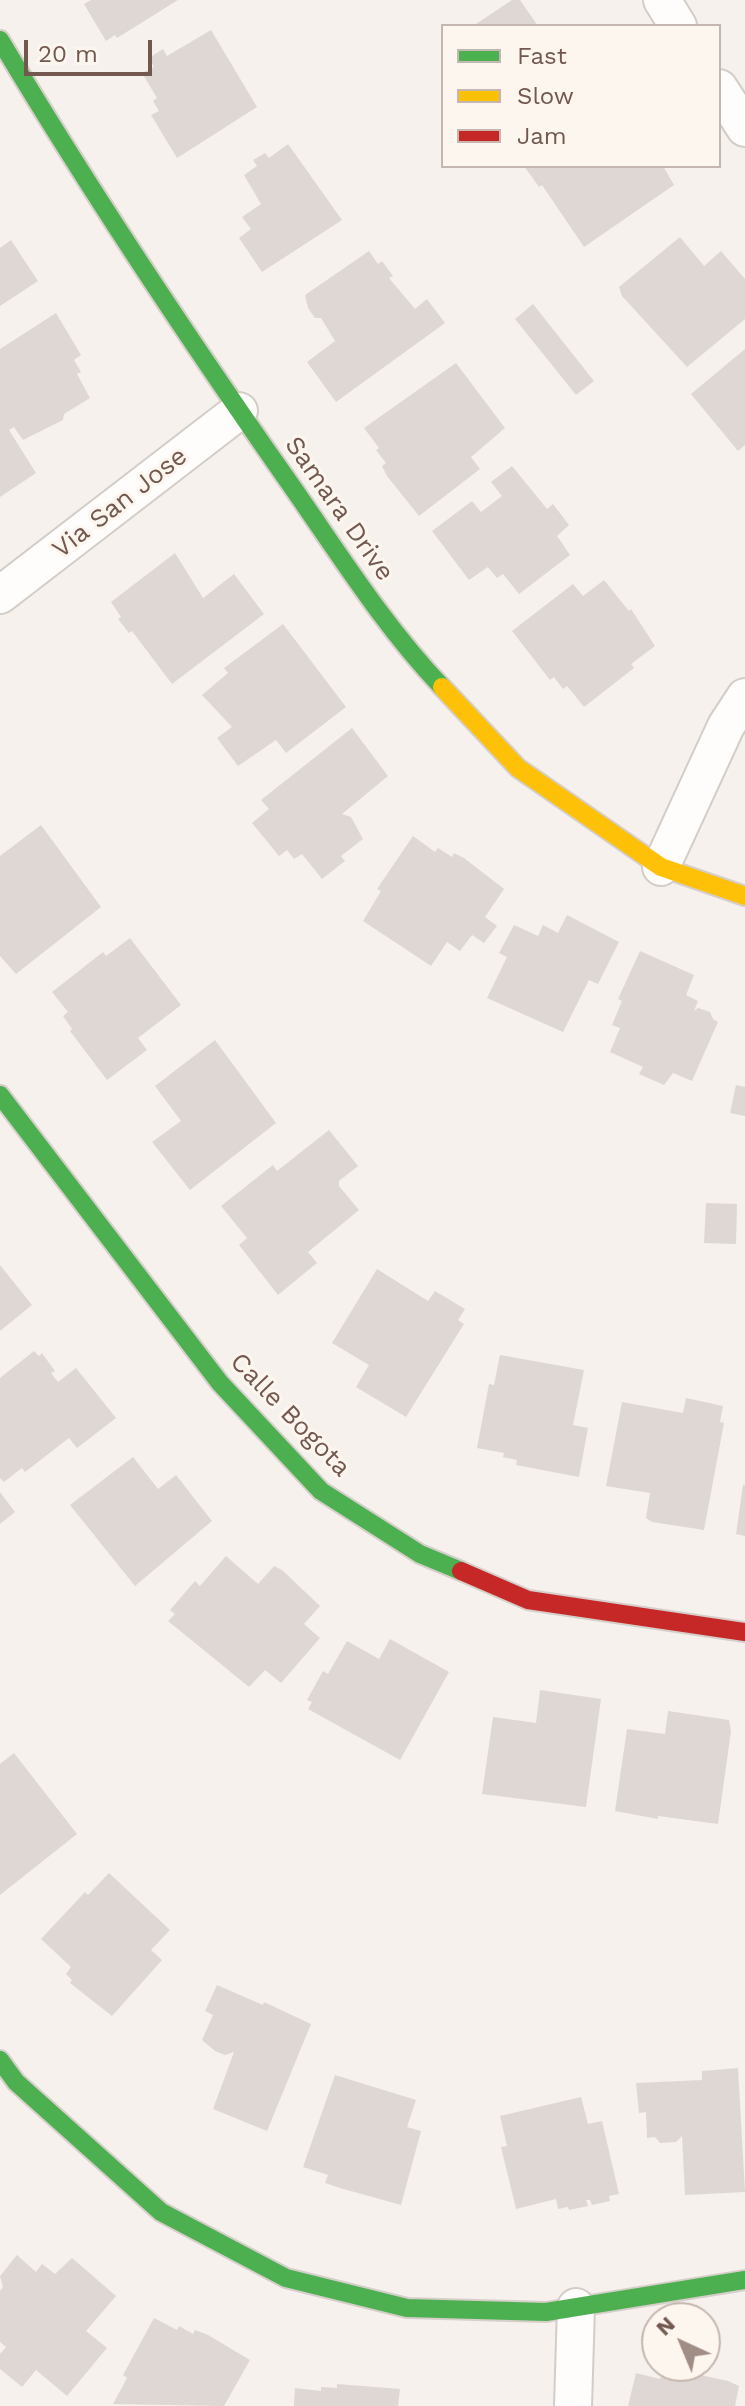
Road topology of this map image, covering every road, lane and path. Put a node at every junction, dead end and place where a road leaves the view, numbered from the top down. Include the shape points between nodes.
1 (662, 0) edge
2 (677, 24) edge
3 (0, 40) edge
4 (721, 91) edge
5 (745, 128) edge
6 (239, 411) junction
7 (0, 595) edge
8 (745, 697) edge
9 (661, 867) junction
10 (745, 896) edge
11 (0, 1095) edge
12 (745, 1632) edge
13 (0, 2060) edge
14 (745, 2280) edge
15 (576, 2307) junction
16 (573, 2406) edge

1 - 2 street
3 - 6 street, Samara Drive
4 - 5 street
6 - 7 street, Via San Jose
6 - 9 street, Samara Drive via 406,649 518,768
8 - 9 street via 726,726
9 - 10 street, Samara Drive
11 - 12 street, Calle Bogota via 220,1383 321,1491 420,1554 528,1600
13 - 15 street via 16,2082 161,2212 286,2278 407,2308 546,2312
14 - 15 street
15 - 16 street

